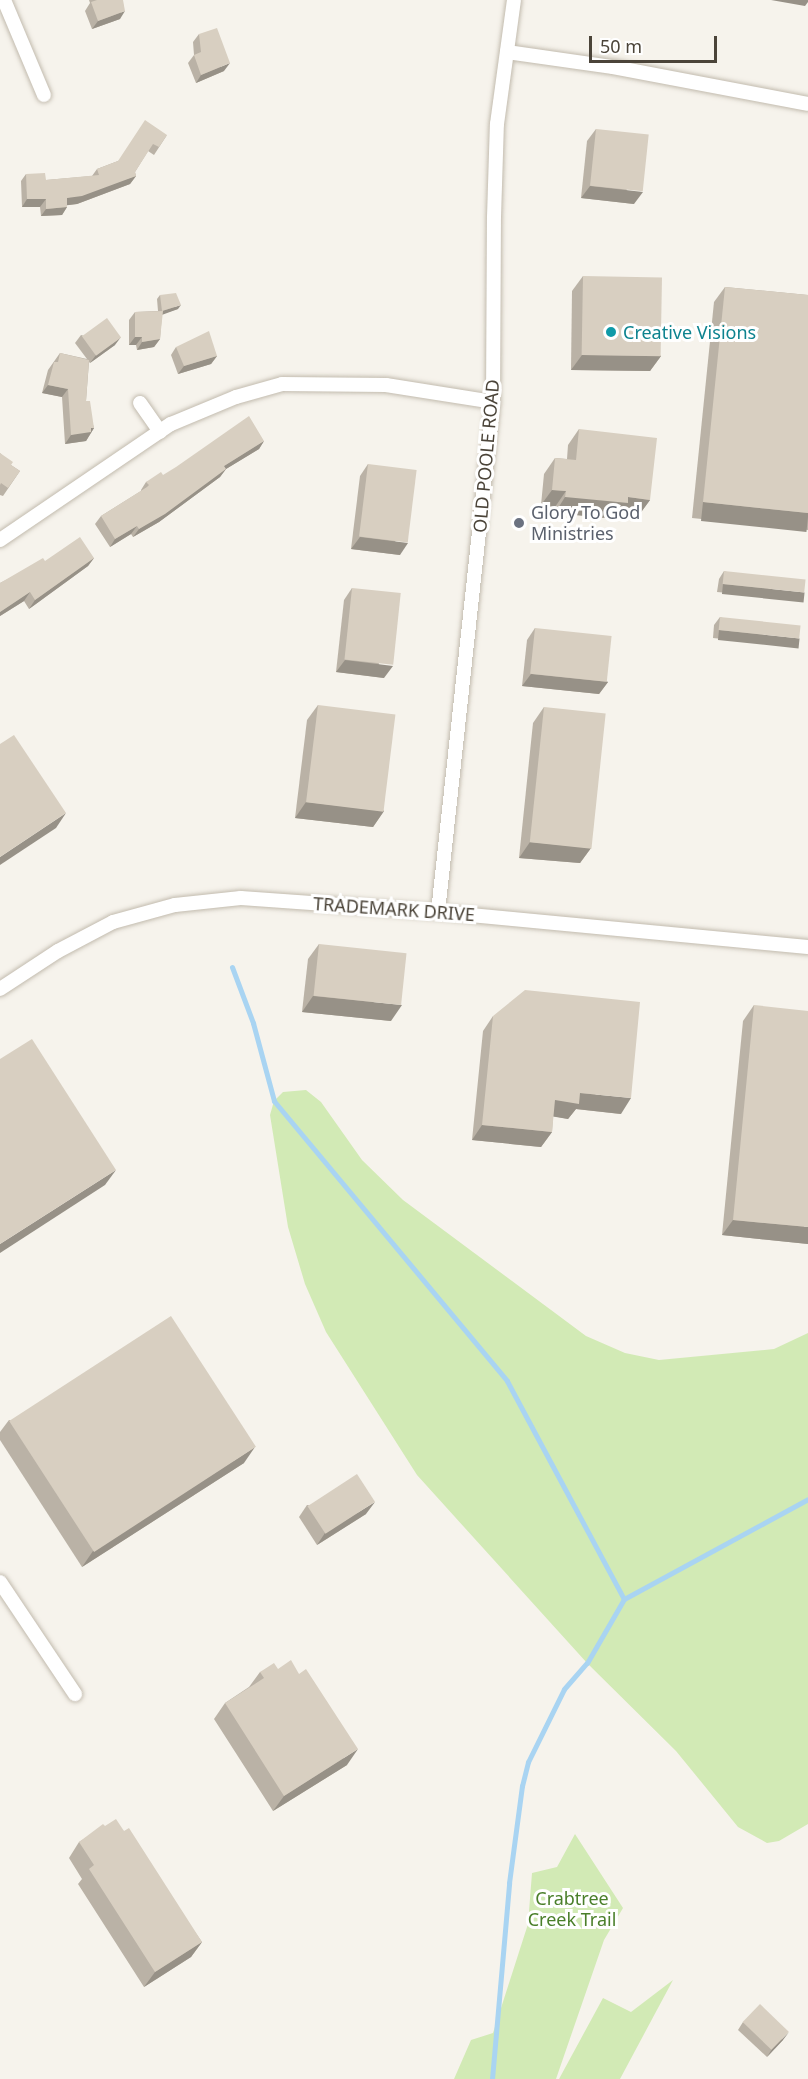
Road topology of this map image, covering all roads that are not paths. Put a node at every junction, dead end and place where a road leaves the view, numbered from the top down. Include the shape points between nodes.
1 (4, 0) edge
2 (514, 0) edge
3 (507, 52) junction
4 (44, 95) dead end
5 (808, 104) edge
6 (493, 402) junction
7 (140, 403) dead end
8 (160, 432) junction
9 (0, 540) edge
10 (438, 912) junction
11 (808, 947) edge
12 (0, 989) edge
13 (0, 1582) edge
14 (75, 1694) dead end

1 - 4 street
2 - 3 street, OLD POOLE ROAD
3 - 5 street via 613,67
3 - 6 street, OLD POOLE ROAD via 497,124
6 - 8 street via 386,385 282,384 236,397
6 - 10 street, OLD POOLE ROAD
7 - 8 street
8 - 9 street
10 - 11 street, TRADEMARK DRIVE
10 - 12 street, TRADEMARK DRIVE via 242,898 175,905 113,922 58,951
13 - 14 street

